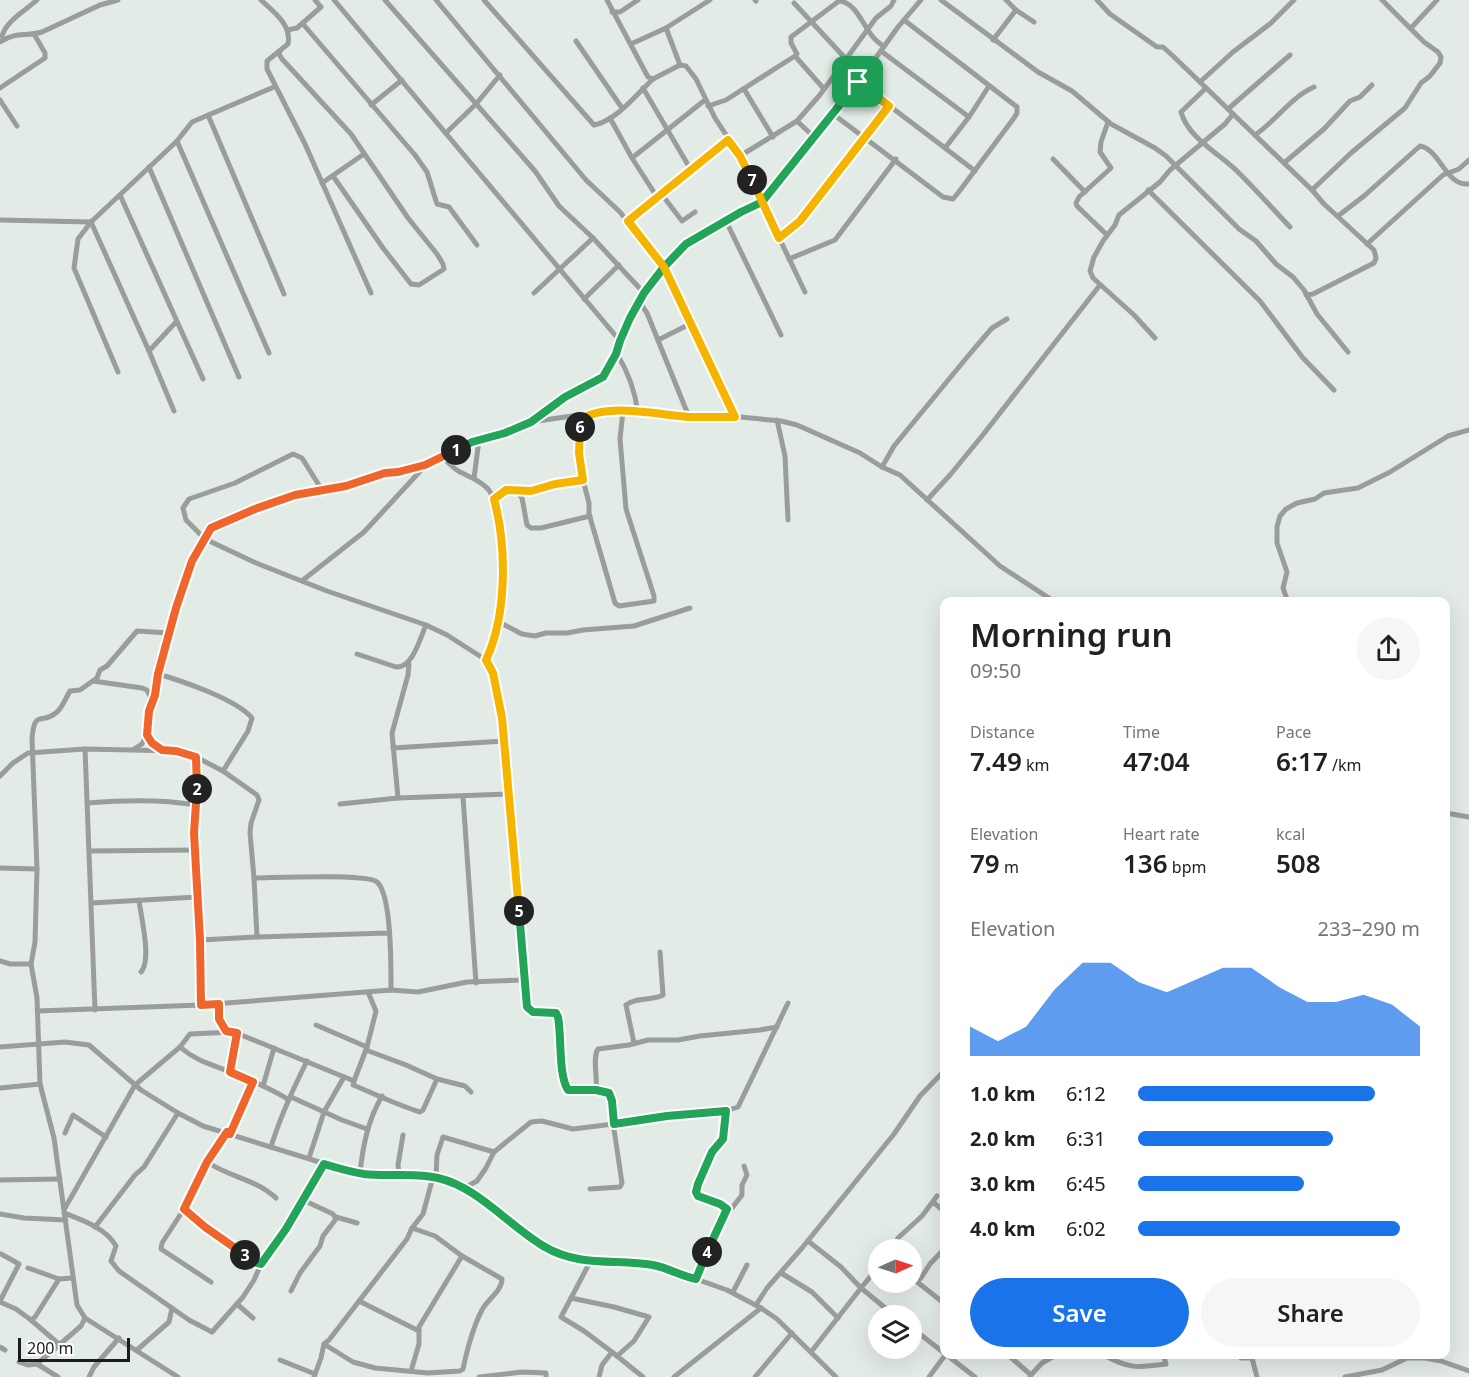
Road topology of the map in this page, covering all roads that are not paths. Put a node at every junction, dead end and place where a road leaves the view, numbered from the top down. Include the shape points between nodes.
1 (37, 0) edge
2 (118, 0) edge
3 (261, 0) edge
4 (315, 0) edge
5 (334, 0) edge
6 (385, 0) edge
7 (436, 0) edge
8 (484, 0) edge
9 (607, 0) edge
10 (638, 0) edge
11 (710, 0) edge
12 (839, 0) edge
13 (894, 0) edge
14 (921, 0) edge
15 (941, 0) edge
16 (1006, 0) edge
17 (1097, 0) edge
18 (1293, 0) edge
19 (1382, 0) edge
20 (1437, 0) edge
21 (794, 3) dead end
22 (321, 7) junction
23 (1016, 10) junction
24 (612, 12) junction
25 (812, 20) junction
26 (904, 20) junction
27 (1034, 22) dead end
28 (303, 24) junction
29 (666, 28) junction
30 (1411, 28) junction
31 (287, 30) junction
32 (868, 31) junction
33 (34, 34) junction
34 (1, 38) edge
35 (993, 40) junction
36 (576, 41) dead end
37 (631, 44) junction
38 (883, 49) junction
39 (280, 51) junction
40 (1290, 55) dead end
41 (795, 56) junction
42 (846, 59) junction
43 (680, 64) junction
44 (500, 75) junction
45 (653, 79) junction
46 (402, 80) junction
47 (858, 82) junction
48 (1200, 82) junction
49 (1372, 85) dead end
50 (989, 86) junction
51 (274, 87) junction
52 (1314, 87) dead end
53 (0, 88) edge
54 (643, 88) junction
55 (1206, 88) junction
56 (744, 89) junction
57 (824, 89) junction
58 (0, 100) edge
59 (707, 103) junction
60 (476, 104) junction
61 (371, 105) junction
62 (889, 106) junction
63 (622, 108) junction
64 (1230, 112) junction
65 (833, 114) junction
66 (208, 115) junction
67 (969, 117) junction
68 (610, 118) junction
69 (797, 121) junction
70 (1108, 122) junction
71 (17, 126) dead end
72 (668, 130) junction
73 (446, 133) junction
74 (1255, 135) junction
75 (773, 136) junction
76 (864, 136) junction
77 (814, 137) junction
78 (728, 140) junction
79 (177, 141) junction
80 (1203, 143) junction
81 (945, 148) junction
82 (364, 154) junction
83 (740, 156) junction
84 (632, 158) junction
85 (896, 159) junction
86 (1053, 159) dead end
87 (1469, 160) edge
88 (1284, 163) junction
89 (1176, 166) junction
90 (149, 167) junction
91 (691, 170) junction
92 (975, 171) junction
93 (1447, 173) junction
94 (333, 176) junction
95 (322, 183) junction
96 (1469, 184) edge
97 (1148, 190) junction
98 (1312, 190) junction
99 (1085, 192) junction
100 (120, 195) junction
101 (658, 195) junction
102 (762, 202) junction
103 (695, 212) dead end
104 (1338, 216) junction
105 (0, 220) edge
106 (628, 221) junction
107 (726, 221) junction
108 (91, 222) junction
109 (1290, 227) dead end
110 (1107, 236) junction
111 (593, 238) junction
112 (779, 238) junction
113 (1367, 244) junction
114 (477, 245) dead end
115 (789, 259) junction
116 (619, 264) junction
117 (664, 267) junction
118 (559, 270) junction
119 (1100, 285) junction
120 (805, 292) dead end
121 (371, 293) dead end
122 (534, 293) dead end
123 (644, 293) junction
124 (284, 294) dead end
125 (1306, 295) junction
126 (584, 299) junction
127 (640, 303) junction
128 (1007, 319) dead end
129 (176, 322) junction
130 (692, 323) junction
131 (781, 335) dead end
132 (1155, 338) dead end
133 (658, 340) junction
134 (620, 341) junction
135 (149, 351) junction
136 (1348, 352) dead end
137 (268, 353) dead end
138 (616, 354) junction
139 (118, 372) dead end
140 (239, 377) dead end
141 (203, 379) dead end
142 (1334, 390) dead end
143 (174, 411) dead end
144 (623, 411) junction
145 (594, 412) junction
146 (638, 413) junction
147 (689, 417) junction
148 (735, 417) junction
149 (777, 420) junction
150 (531, 422) junction
151 (1469, 430) edge
152 (479, 440) junction
153 (443, 457) junction
154 (425, 465) junction
155 (882, 467) junction
156 (474, 478) junction
157 (583, 480) junction
158 (322, 490) junction
159 (516, 490) junction
160 (494, 499) junction
161 (927, 500) junction
162 (590, 516) junction
163 (788, 520) dead end
164 (204, 539) junction
165 (303, 580) junction
166 (1047, 597) edge
167 (1286, 597) edge
168 (690, 608) dead end
169 (499, 622) junction
170 (426, 625) junction
171 (169, 633) junction
172 (357, 654) dead end
173 (486, 660) junction
174 (409, 664) junction
175 (158, 674) junction
176 (93, 681) junction
177 (152, 701) junction
178 (147, 735) junction
179 (504, 741) junction
180 (393, 748) junction
181 (85, 749) junction
182 (134, 749) junction
183 (162, 750) junction
184 (33, 753) junction
185 (196, 757) junction
186 (223, 771) junction
187 (0, 777) edge
188 (509, 794) junction
189 (463, 797) junction
190 (398, 798) junction
191 (88, 803) junction
192 (340, 804) dead end
193 (196, 805) junction
194 (1450, 814) edge
195 (1469, 818) edge
196 (194, 850) junction
197 (90, 851) junction
198 (0, 868) edge
199 (37, 869) junction
200 (254, 878) junction
201 (196, 897) junction
202 (139, 900) junction
203 (93, 903) junction
204 (388, 933) junction
205 (257, 937) junction
206 (200, 940) junction
207 (660, 952) dead end
208 (0, 961) edge
209 (31, 964) junction
210 (141, 972) dead end
211 (524, 980) junction
212 (476, 982) junction
213 (391, 990) junction
214 (368, 992) junction
215 (789, 1003) dead end
216 (219, 1004) junction
217 (201, 1005) junction
218 (95, 1010) junction
219 (37, 1011) junction
220 (316, 1025) dead end
221 (777, 1027) junction
222 (226, 1031) junction
223 (237, 1033) junction
224 (634, 1043) junction
225 (38, 1045) junction
226 (0, 1047) edge
227 (180, 1047) junction
228 (274, 1048) junction
229 (366, 1049) junction
230 (307, 1061) junction
231 (230, 1072) junction
232 (940, 1075) edge
233 (344, 1077) junction
234 (437, 1079) junction
235 (253, 1082) junction
236 (354, 1082) junction
237 (40, 1084) junction
238 (135, 1085) junction
239 (263, 1086) junction
240 (0, 1088) edge
241 (596, 1090) junction
242 (471, 1092) dead end
243 (382, 1096) junction
244 (290, 1098) junction
245 (726, 1111) junction
246 (324, 1112) junction
247 (178, 1113) junction
248 (614, 1124) junction
249 (367, 1129) junction
250 (65, 1133) dead end
251 (228, 1133) junction
252 (404, 1135) dead end
253 (106, 1137) junction
254 (271, 1147) junction
255 (494, 1152) junction
256 (309, 1158) junction
257 (207, 1162) junction
258 (324, 1164) junction
259 (744, 1166) dead end
260 (360, 1173) junction
261 (399, 1174) junction
262 (435, 1177) junction
263 (60, 1179) junction
264 (0, 1180) edge
265 (466, 1187) junction
266 (590, 1189) dead end
267 (937, 1196) dead end
268 (276, 1198) dead end
269 (303, 1200) junction
270 (933, 1202) junction
271 (940, 1208) edge
272 (184, 1209) junction
273 (727, 1209) junction
274 (64, 1210) junction
275 (0, 1214) edge
276 (336, 1217) junction
277 (66, 1220) junction
278 (357, 1223) dead end
279 (95, 1227) junction
280 (412, 1228) junction
281 (898, 1239) edge
282 (808, 1241) junction
283 (940, 1253) edge
284 (0, 1254) edge
285 (462, 1256) junction
286 (590, 1262) junction
287 (261, 1264) junction
288 (747, 1265) dead end
289 (28, 1268) dead end
290 (781, 1273) junction
291 (922, 1276) edge
292 (72, 1278) junction
293 (59, 1279) junction
294 (696, 1279) junction
295 (868, 1279) edge
296 (211, 1282) dead end
297 (922, 1285) edge
298 (861, 1288) junction
299 (291, 1291) dead end
300 (733, 1292) junction
301 (571, 1298) junction
302 (940, 1300) edge
303 (0, 1301) edge
304 (359, 1301) junction
305 (237, 1304) junction
306 (882, 1305) edge
307 (758, 1306) junction
308 (172, 1308) junction
309 (85, 1318) junction
310 (253, 1318) dead end
311 (838, 1318) junction
312 (31, 1320) junction
313 (419, 1331) junction
314 (792, 1334) junction
315 (922, 1336) edge
316 (119, 1338) junction
317 (324, 1344) junction
318 (60, 1345) junction
319 (137, 1350) junction
320 (940, 1350) edge
321 (812, 1352) junction
322 (615, 1354) junction
323 (943, 1359) edge
324 (951, 1359) edge
325 (1012, 1359) edge
326 (1050, 1359) edge
327 (1110, 1359) edge
328 (1164, 1359) edge
329 (1251, 1359) edge
330 (1405, 1359) edge
331 (1418, 1359) edge
332 (280, 1360) dead end
333 (19, 1362) dead end
334 (37, 1364) junction
335 (382, 1369) junction
336 (462, 1370) junction
337 (411, 1371) junction
338 (1469, 1371) edge
339 (315, 1375) edge
340 (833, 1376) edge
341 (1031, 1376) edge
342 (58, 1377) edge
343 (88, 1377) edge
344 (178, 1377) edge
345 (380, 1377) edge
346 (463, 1377) edge
347 (479, 1377) edge
348 (546, 1377) edge
349 (599, 1377) edge
350 (643, 1377) edge
351 (674, 1377) edge
352 (755, 1377) edge
353 (929, 1377) edge
354 (975, 1377) edge
355 (1257, 1377) edge
356 (1345, 1377) edge

1 - 34 street via 19,14
2 - 33 street
3 - 31 street
4 - 22 street
5 - 22 street
5 - 46 street
6 - 60 street
7 - 44 street
8 - 68 street via 587,120 594,125
9 - 24 street
10 - 24 street via 620,12
11 - 29 street
12 - 25 street
12 - 32 street via 851,7
13 - 32 street
14 - 26 street
15 - 35 street
16 - 23 street
17 - 48 street via 1110,14 1163,47
18 - 48 street
19 - 30 street
20 - 30 street
21 - 25 street
22 - 28 street
23 - 27 street
23 - 35 street
24 - 37 street
25 - 41 street via 791,36
25 - 42 street
26 - 38 street
26 - 50 street
28 - 31 street
28 - 61 street
29 - 37 street
29 - 43 street
30 - 98 street via 1440,54 1436,69 1421,83 1405,108
31 - 39 street via 289,41
32 - 38 street
32 - 42 street
33 - 34 street
33 - 53 street via 45,58
35 - 70 street via 1072,91
36 - 63 street
37 - 45 street via 648,77
38 - 47 street
38 - 67 street
39 - 51 street via 267,62
39 - 82 street via 282,59 339,120
40 - 64 street
41 - 56 street
41 - 57 street
42 - 57 street
43 - 45 street
43 - 59 street via 696,79
44 - 60 street
44 - 106 street via 586,180
45 - 54 street
46 - 61 street
46 - 73 street
47 - 62 street
47 - 65 street
48 - 55 street
49 - 88 street via 1360,97 1350,100 1322,132
50 - 67 street
50 - 92 street via 1013,102 1017,113
51 - 66 street
51 - 95 street
52 - 74 street
54 - 63 street
54 - 72 street
55 - 64 street
55 - 80 street via 1181,112
56 - 59 street via 716,105
56 - 75 street
57 - 69 street
58 - 71 street
59 - 72 street
59 - 78 street
60 - 73 street
60 - 111 street via 536,171 559,206
61 - 114 street via 425,169 437,204 450,207
62 - 76 street
62 - 81 street
63 - 68 street
64 - 74 street
64 - 80 street
65 - 76 street
65 - 77 street
66 - 79 street via 192,122
66 - 124 street
67 - 81 street
68 - 84 street
69 - 75 street
69 - 77 street
70 - 89 street via 1155,148
70 - 99 street via 1100,148 1112,168
72 - 84 street
72 - 91 street
73 - 118 street
74 - 88 street
75 - 83 street
76 - 85 street
76 - 112 street via 800,221
77 - 102 street
78 - 83 street
78 - 91 street
79 - 90 street
79 - 137 street
80 - 89 street
80 - 109 street via 1237,171
81 - 92 street
82 - 94 street
82 - 94 street via 444,269 418,285 411,284
83 - 102 street
84 - 101 street
85 - 92 street via 949,200
85 - 115 street via 835,240
86 - 99 street
87 - 93 street
88 - 98 street
89 - 97 street
89 - 125 street via 1292,276
90 - 100 street
90 - 140 street
91 - 101 street
93 - 96 street via 1462,184
93 - 104 street via 1433,153 1420,146
93 - 113 street
94 - 95 street
95 - 121 street
97 - 110 street via 1119,215
97 - 142 street via 1260,301 1303,358
98 - 104 street
99 - 110 street via 1077,206
100 - 108 street
100 - 129 street
101 - 103 street via 682,221
101 - 106 street
102 - 107 street
102 - 112 street
104 - 113 street
105 - 108 street
106 - 117 street
107 - 117 street via 686,244
107 - 131 street
108 - 135 street
108 - 139 street via 78,239 74,268
110 - 119 street via 1090,271
111 - 116 street
111 - 118 street
112 - 115 street
113 - 125 street via 1376,254 1374,263
115 - 120 street
116 - 123 street
116 - 126 street
117 - 123 street
117 - 130 street
118 - 122 street
118 - 126 street
119 - 132 street
119 - 161 street
123 - 127 street
125 - 136 street
126 - 134 street
127 - 133 street
127 - 134 street
128 - 155 street via 992,328 968,356 894,446
129 - 135 street
129 - 141 street
130 - 133 street
130 - 148 street
133 - 147 street
134 - 138 street
135 - 143 street
138 - 146 street via 636,393
138 - 150 street via 603,377 565,397
144 - 145 street
144 - 146 street
144 - 162 street via 620,439 626,509 654,601 619,606 615,603
145 - 150 street
145 - 157 street via 580,420
146 - 147 street
147 - 148 street
148 - 149 street
149 - 155 street via 818,434
149 - 163 street via 785,456
150 - 152 street
151 - 167 street via 1448,436 1358,488 1324,493 1286,509 1277,527 1277,543 1287,572 1283,588
152 - 153 street
152 - 156 street
153 - 154 street
153 - 156 street via 454,469
154 - 158 street
154 - 165 street via 364,532
155 - 161 street via 900,475
156 - 160 street
157 - 159 street via 531,491
157 - 162 street
158 - 164 street via 255,509 211,528
158 - 164 street via 303,458 293,454 285,457 183,505 186,520
159 - 160 street via 502,491
159 - 162 street via 531,528
160 - 169 street via 503,573
161 - 166 street via 1000,566
164 - 165 street
164 - 171 street via 192,561
165 - 170 street
168 - 169 street via 634,626 535,636
169 - 173 street
170 - 173 street
170 - 174 street
171 - 175 street
171 - 176 street via 137,630
172 - 174 street via 396,668
173 - 179 street via 495,680
174 - 180 street via 392,733
175 - 177 street
175 - 186 street via 196,687 252,718
176 - 177 street via 142,687
176 - 184 street via 68,693 55,714 35,722
177 - 178 street
178 - 182 street
178 - 183 street
179 - 180 street
179 - 188 street
180 - 190 street
181 - 182 street
181 - 184 street
181 - 191 street
182 - 183 street
183 - 185 street
184 - 187 street via 19,758
184 - 199 street
185 - 186 street
185 - 193 street
186 - 200 street via 259,800 250,833
188 - 189 street
188 - 211 street
189 - 190 street
189 - 212 street
190 - 192 street
191 - 193 street
191 - 197 street
193 - 196 street
194 - 195 street
196 - 197 street
196 - 201 street
197 - 203 street
198 - 199 street
199 - 209 street
200 - 204 street via 373,879 386,901
200 - 205 street
201 - 202 street
201 - 206 street
202 - 203 street
202 - 210 street via 147,959
203 - 218 street
204 - 205 street
204 - 213 street
205 - 206 street
206 - 217 street
207 - 224 street via 663,994 626,1005
208 - 209 street
209 - 219 street
211 - 212 street
211 - 241 street via 527,1007 556,1013 558,1017 566,1087 573,1091
212 - 213 street via 433,990
213 - 214 street
214 - 216 street
214 - 229 street via 376,1011
215 - 221 street
216 - 217 street
216 - 222 street via 219,1019
217 - 218 street
218 - 219 street
219 - 225 street
220 - 229 street
221 - 224 street
221 - 245 street via 738,1107
222 - 223 street
222 - 227 street via 190,1034
223 - 228 street
223 - 231 street
224 - 241 street via 596,1050
225 - 226 street
225 - 237 street
225 - 238 street via 88,1045
227 - 231 street via 192,1058
227 - 238 street
228 - 230 street
228 - 239 street
229 - 234 street
229 - 236 street
230 - 233 street
230 - 244 street
231 - 235 street
232 - 282 street
233 - 236 street
233 - 246 street
234 - 242 street via 465,1086
234 - 243 street via 420,1112
235 - 239 street
235 - 251 street
236 - 243 street via 353,1085
237 - 240 street
237 - 263 street
238 - 247 street
238 - 253 street
239 - 244 street
241 - 248 street via 611,1096
243 - 249 street
244 - 246 street
244 - 254 street
245 - 248 street
245 - 273 street via 723,1139 712,1152 696,1192
246 - 249 street
246 - 256 street
247 - 251 street
247 - 279 street via 144,1167
248 - 255 street via 573,1129 531,1122
248 - 266 street via 622,1186
249 - 260 street
250 - 253 street via 74,1115
251 - 254 street
251 - 257 street
252 - 261 street
253 - 274 street
254 - 256 street
255 - 262 street via 443,1137
255 - 265 street via 477,1181
256 - 258 street
257 - 268 street
257 - 272 street
258 - 260 street
258 - 269 street
259 - 273 street via 747,1174 742,1195
260 - 261 street
261 - 262 street
262 - 265 street
262 - 280 street via 423,1214
263 - 264 street
263 - 274 street
265 - 286 street via 544,1247
267 - 270 street
269 - 276 street
269 - 287 street
270 - 271 street
270 - 281 street
272 - 287 street
272 - 296 street via 162,1249
273 - 294 street
274 - 277 street
274 - 279 street
275 - 277 street
276 - 278 street
276 - 299 street
277 - 292 street
279 - 308 street via 114,1242 111,1262 119,1271
280 - 285 street via 435,1236
280 - 304 street via 408,1239
282 - 290 street
282 - 298 street
283 - 291 street
284 - 303 street via 19,1264
285 - 313 street
285 - 336 street via 501,1277 502,1283 483,1308
286 - 294 street via 652,1265
286 - 301 street
287 - 305 street
288 - 300 street
289 - 293 street
290 - 307 street
290 - 311 street via 812,1292
292 - 293 street
292 - 309 street via 77,1305
293 - 312 street
294 - 300 street
295 - 298 street
297 - 302 street
298 - 306 street
298 - 311 street
300 - 307 street
301 - 322 street via 561,1317
301 - 322 street via 649,1317 634,1341
303 - 312 street
304 - 313 street
304 - 317 street
305 - 308 street via 212,1332
305 - 310 street
307 - 314 street
307 - 351 street
308 - 319 street via 169,1322
309 - 316 street
309 - 318 street
311 - 321 street
312 - 318 street
313 - 337 street
314 - 321 street
314 - 352 street
315 - 320 street
316 - 319 street
316 - 343 street
317 - 335 street via 353,1362
317 - 339 street
318 - 334 street
319 - 344 street
321 - 340 street
322 - 349 street via 602,1365
322 - 350 street
323 - 353 street
324 - 354 street
325 - 341 street
326 - 341 street
327 - 328 street via 1136,1368 1166,1364
329 - 355 street
330 - 356 street via 1382,1370
331 - 338 street via 1441,1361
332 - 339 street
333 - 334 street
334 - 342 street
335 - 337 street
335 - 345 street
336 - 337 street
336 - 346 street
347 - 348 street via 522,1371 546,1372

